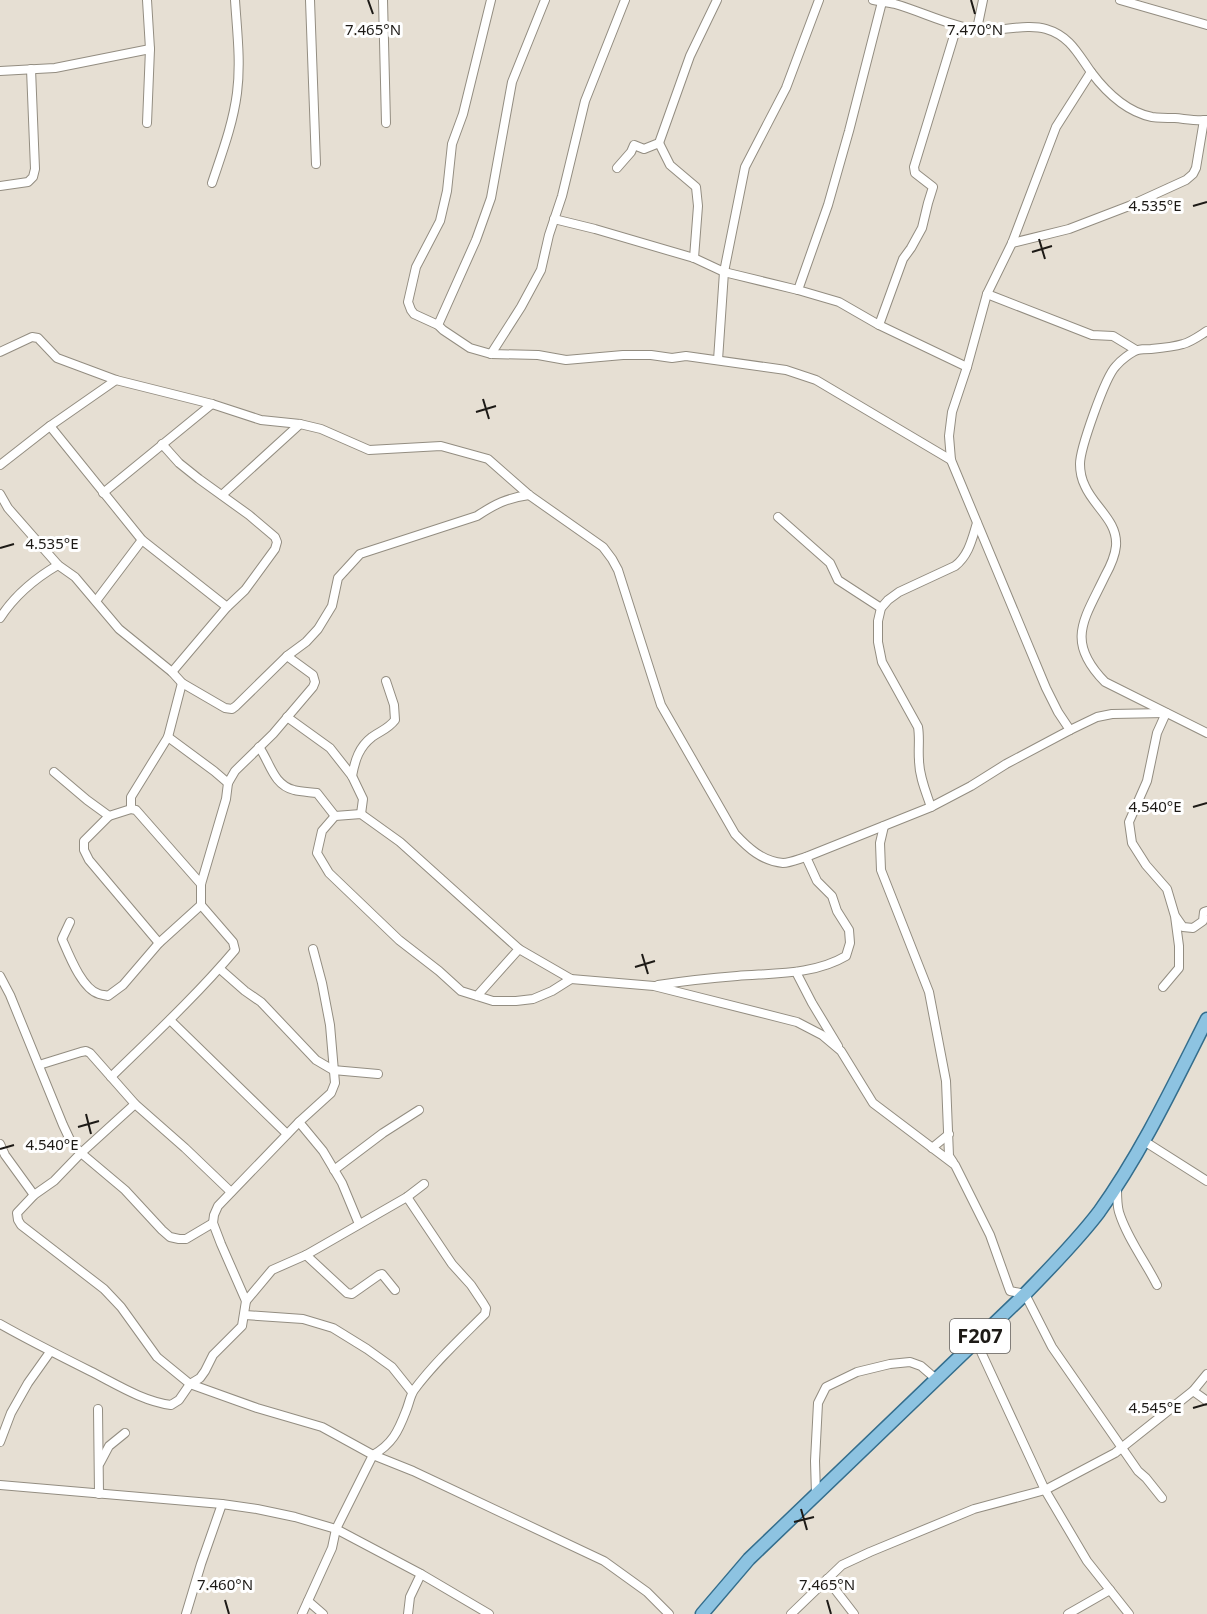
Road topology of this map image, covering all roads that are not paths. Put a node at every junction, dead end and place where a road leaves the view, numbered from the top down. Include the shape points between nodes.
1 (147, 0) edge
2 (235, 0) edge
3 (309, 0) edge
4 (383, 0) edge
5 (491, 0) edge
6 (545, 0) edge
7 (625, 0) edge
8 (717, 0) edge
9 (819, 0) edge
10 (873, 0) edge
11 (983, 0) edge
12 (1120, 0) edge
13 (882, 2) junction
14 (894, 2) edge
15 (1207, 25) edge
16 (957, 26) junction
17 (977, 29) junction
18 (150, 49) junction
19 (31, 69) junction
20 (0, 71) edge
21 (1091, 72) junction
22 (1205, 120) edge
23 (147, 123) dead end
24 (386, 123) dead end
25 (659, 143) junction
26 (316, 164) dead end
27 (617, 168) dead end
28 (212, 183) dead end
29 (0, 186) edge
30 (554, 219) junction
31 (1012, 243) junction
32 (694, 258) junction
33 (724, 272) junction
34 (798, 290) junction
35 (987, 294) junction
36 (438, 325) junction
37 (879, 325) junction
38 (1207, 332) edge
39 (1137, 350) junction
40 (0, 352) edge
41 (491, 354) junction
42 (718, 360) junction
43 (967, 367) junction
44 (116, 380) junction
45 (212, 404) junction
46 (300, 424) junction
47 (50, 426) junction
48 (162, 444) junction
49 (951, 460) junction
50 (0, 465) edge
51 (103, 493) junction
52 (0, 494) edge
53 (222, 495) junction
54 (528, 495) junction
55 (4, 510) edge
56 (778, 517) dead end
57 (977, 523) junction
58 (142, 540) junction
59 (58, 565) junction
60 (96, 601) junction
61 (227, 607) junction
62 (881, 608) junction
63 (0, 618) edge
64 (287, 656) junction
65 (172, 672) junction
66 (386, 681) dead end
67 (182, 683) junction
68 (1166, 713) junction
69 (287, 717) junction
70 (1070, 730) junction
71 (1207, 733) edge
72 (168, 737) junction
73 (259, 747) junction
74 (54, 772) dead end
75 (352, 776) junction
76 (228, 783) junction
77 (931, 807) junction
78 (130, 809) junction
79 (361, 814) junction
80 (110, 816) junction
81 (335, 816) junction
82 (884, 826) junction
83 (806, 857) junction
84 (201, 884) junction
85 (201, 905) junction
86 (1207, 911) edge
87 (1175, 916) junction
88 (70, 922) dead end
89 (159, 943) junction
90 (312, 949) dead end
91 (519, 949) junction
92 (219, 969) junction
93 (796, 972) junction
94 (0, 976) edge
95 (571, 979) junction
96 (654, 986) junction
97 (1163, 987) dead end
98 (477, 996) junction
99 (1207, 1019) edge
100 (170, 1020) junction
101 (841, 1051) junction
102 (39, 1065) junction
103 (333, 1070) junction
104 (378, 1074) dead end
105 (111, 1077) junction
106 (135, 1104) junction
107 (419, 1110) dead end
108 (299, 1122) junction
109 (287, 1134) junction
110 (949, 1134) junction
111 (1144, 1141) junction
112 (0, 1144) edge
113 (932, 1148) junction
114 (81, 1153) junction
115 (2, 1157) edge
116 (955, 1165) junction
117 (334, 1170) junction
118 (1207, 1181) edge
119 (424, 1184) dead end
120 (1117, 1186) junction
121 (231, 1192) junction
122 (34, 1195) junction
123 (407, 1197) junction
124 (213, 1223) junction
125 (359, 1224) junction
126 (306, 1255) junction
127 (1157, 1285) dead end
128 (395, 1290) dead end
129 (1025, 1294) junction
130 (246, 1301) junction
131 (245, 1315) junction
132 (0, 1324) edge
133 (976, 1341) junction
134 (50, 1352) junction
135 (1207, 1374) edge
136 (936, 1379) junction
137 (190, 1384) junction
138 (1193, 1391) junction
139 (412, 1392) junction
140 (1207, 1401) edge
141 (98, 1409) dead end
142 (125, 1433) dead end
143 (0, 1442) edge
144 (1121, 1448) junction
145 (373, 1455) junction
146 (99, 1464) junction
147 (0, 1485) edge
148 (1045, 1490) junction
149 (99, 1494) junction
150 (816, 1496) junction
151 (1162, 1498) dead end
152 (222, 1504) junction
153 (336, 1529) junction
154 (421, 1574) junction
155 (827, 1579) junction
156 (1110, 1590) junction
157 (308, 1601) junction
158 (186, 1614) edge
159 (302, 1614) edge
160 (323, 1614) edge
161 (408, 1614) edge
162 (489, 1614) edge
163 (669, 1614) edge
164 (702, 1614) edge
165 (791, 1614) edge
166 (854, 1614) edge
167 (1068, 1614) edge
168 (1129, 1614) edge

1 - 18 street
2 - 28 street via 237,93
3 - 26 street
4 - 24 street
5 - 36 street via 452,144 440,221 416,267 408,302 414,314
6 - 36 street via 512,82 491,198
7 - 30 street via 585,101
8 - 25 street via 690,56
9 - 33 street via 786,88 745,167
10 - 13 street
11 - 17 street
12 - 15 street
13 - 14 street
13 - 34 street via 828,205
14 - 16 street
16 - 17 street
16 - 37 street via 914,167 915,173 933,187 922,228 903,259
17 - 21 street via 1046,29 1075,47
18 - 19 street
18 - 23 street
19 - 20 street
19 - 29 street via 33,177 28,182
21 - 22 street via 1106,90 1136,112 1152,117
21 - 31 street via 1056,128
22 - 31 street via 1196,168 1186,180 1069,229
25 - 27 street via 644,149 634,145
25 - 32 street via 670,165 696,187
30 - 32 street
30 - 41 street via 541,270
31 - 35 street
32 - 33 street
33 - 34 street
33 - 42 street
34 - 37 street via 839,302
35 - 39 street via 1092,335 1113,336
35 - 43 street
36 - 41 street via 470,348
37 - 43 street
38 - 39 street via 1184,344
39 - 68 street via 1115,367 1110,376 1082,449 1080,463 1085,486 1112,524 1116,547 1082,623 1081,638 1083,652 1105,682
40 - 44 street via 32,337 38,338 57,358
41 - 42 street via 566,360 623,355
42 - 49 street via 786,370 816,380
43 - 49 street via 952,412
44 - 45 street
44 - 47 street
45 - 46 street via 261,420
45 - 48 street
46 - 53 street
46 - 54 street via 369,450 441,446 488,459
47 - 50 street
47 - 51 street
48 - 51 street
48 - 53 street via 179,463
49 - 57 street
51 - 58 street
52 - 55 street
53 - 61 street via 249,514 277,542 245,590
54 - 64 street via 512,497 477,516 360,554 338,578 332,606 318,629
54 - 83 street via 603,547 612,559 661,705 735,834 762,858 784,863
55 - 59 street
56 - 62 street via 830,563 838,580
57 - 62 street via 962,560 899,592
57 - 70 street via 1046,688
58 - 60 street
58 - 61 street
59 - 60 street
59 - 63 street via 25,588
60 - 65 street via 119,629
61 - 65 street
62 - 77 street via 878,642 882,662 918,727 918,760
64 - 67 street via 232,709
64 - 69 street via 313,675 315,682
65 - 67 street
66 - 75 street via 395,720 359,752
67 - 72 street
68 - 70 street via 1112,714
68 - 71 street
68 - 87 street via 1157,733 1147,781 1129,822 1132,843 1167,889
69 - 73 street
69 - 75 street via 330,748
70 - 77 street
72 - 76 street
72 - 78 street via 131,798
73 - 76 street
73 - 81 street via 283,786 317,793
74 - 80 street
75 - 79 street via 363,799
76 - 84 street
77 - 82 street
78 - 80 street
78 - 84 street via 136,810
79 - 81 street
79 - 91 street via 400,842
80 - 89 street via 84,841 84,850
81 - 98 street via 322,831 317,853 329,873 399,940 461,991
82 - 83 street
82 - 110 street via 881,870 929,992 946,1081
83 - 93 street via 817,881 832,896 849,930 850,943 846,956 837,962
84 - 85 street
85 - 89 street
85 - 92 street via 235,946
86 - 87 street via 1203,921 1193,928 1183,927
87 - 97 street via 1179,968
88 - 89 street via 62,939 85,984 97,994 108,996 123,985
90 - 103 street via 330,1025
91 - 95 street
91 - 98 street
92 - 100 street
92 - 103 street via 261,1002 316,1060
93 - 96 street
93 - 101 street
94 - 102 street
95 - 96 street
95 - 98 street via 533,999 493,1001
96 - 101 street via 797,1022
99 - 111 main road, F207
100 - 105 street
100 - 109 street
101 - 113 street via 873,1103
102 - 105 street via 86,1051
102 - 114 street via 71,1142
103 - 104 street
103 - 108 street via 332,1093
105 - 106 street
106 - 114 street
106 - 121 street
107 - 117 street
108 - 109 street
108 - 117 street
109 - 121 street
110 - 113 street
110 - 116 street via 949,1156
111 - 118 street
111 - 120 main road, F207
112 - 115 street
113 - 116 street
114 - 122 street
114 - 124 street via 125,1190 170,1237 186,1239
115 - 122 street
116 - 129 street via 990,1235 1010,1291
117 - 125 street
119 - 123 street
120 - 127 street via 1119,1210 1127,1232
120 - 129 main road, F207 via 1064,1254
121 - 124 street via 218,1206
122 - 137 street via 17,1213 21,1225 104,1289 157,1357
123 - 125 street
123 - 139 street via 486,1308 485,1314
124 - 130 street
125 - 126 street
126 - 128 street via 347,1293 352,1294 379,1275
126 - 130 street via 272,1270
129 - 133 main road, F207
129 - 144 street via 1052,1347
130 - 131 street
131 - 137 street via 242,1326 213,1355 200,1378
131 - 139 street via 303,1319 333,1328 392,1367
132 - 134 street
133 - 136 main road, F207
133 - 148 street
134 - 137 street via 163,1404 179,1400
134 - 143 street via 11,1413
135 - 138 street
136 - 150 main road, F207
136 - 150 street via 910,1362 857,1372 826,1386 818,1403
137 - 145 street via 322,1427
138 - 140 street
138 - 144 street
139 - 145 street via 392,1441
141 - 146 street
142 - 146 street via 109,1446
144 - 148 street
144 - 151 street
145 - 153 street
145 - 163 street via 604,1561 647,1592
146 - 149 street
147 - 149 street
148 - 155 street via 974,1509 842,1565
148 - 156 street via 1087,1561
149 - 152 street
150 - 164 main road, F207 via 749,1559
152 - 153 street
152 - 158 street
153 - 154 street
153 - 157 street via 332,1548
154 - 161 street via 410,1597
154 - 162 street
155 - 165 street
155 - 166 street
156 - 167 street
156 - 168 street
157 - 159 street
157 - 160 street

